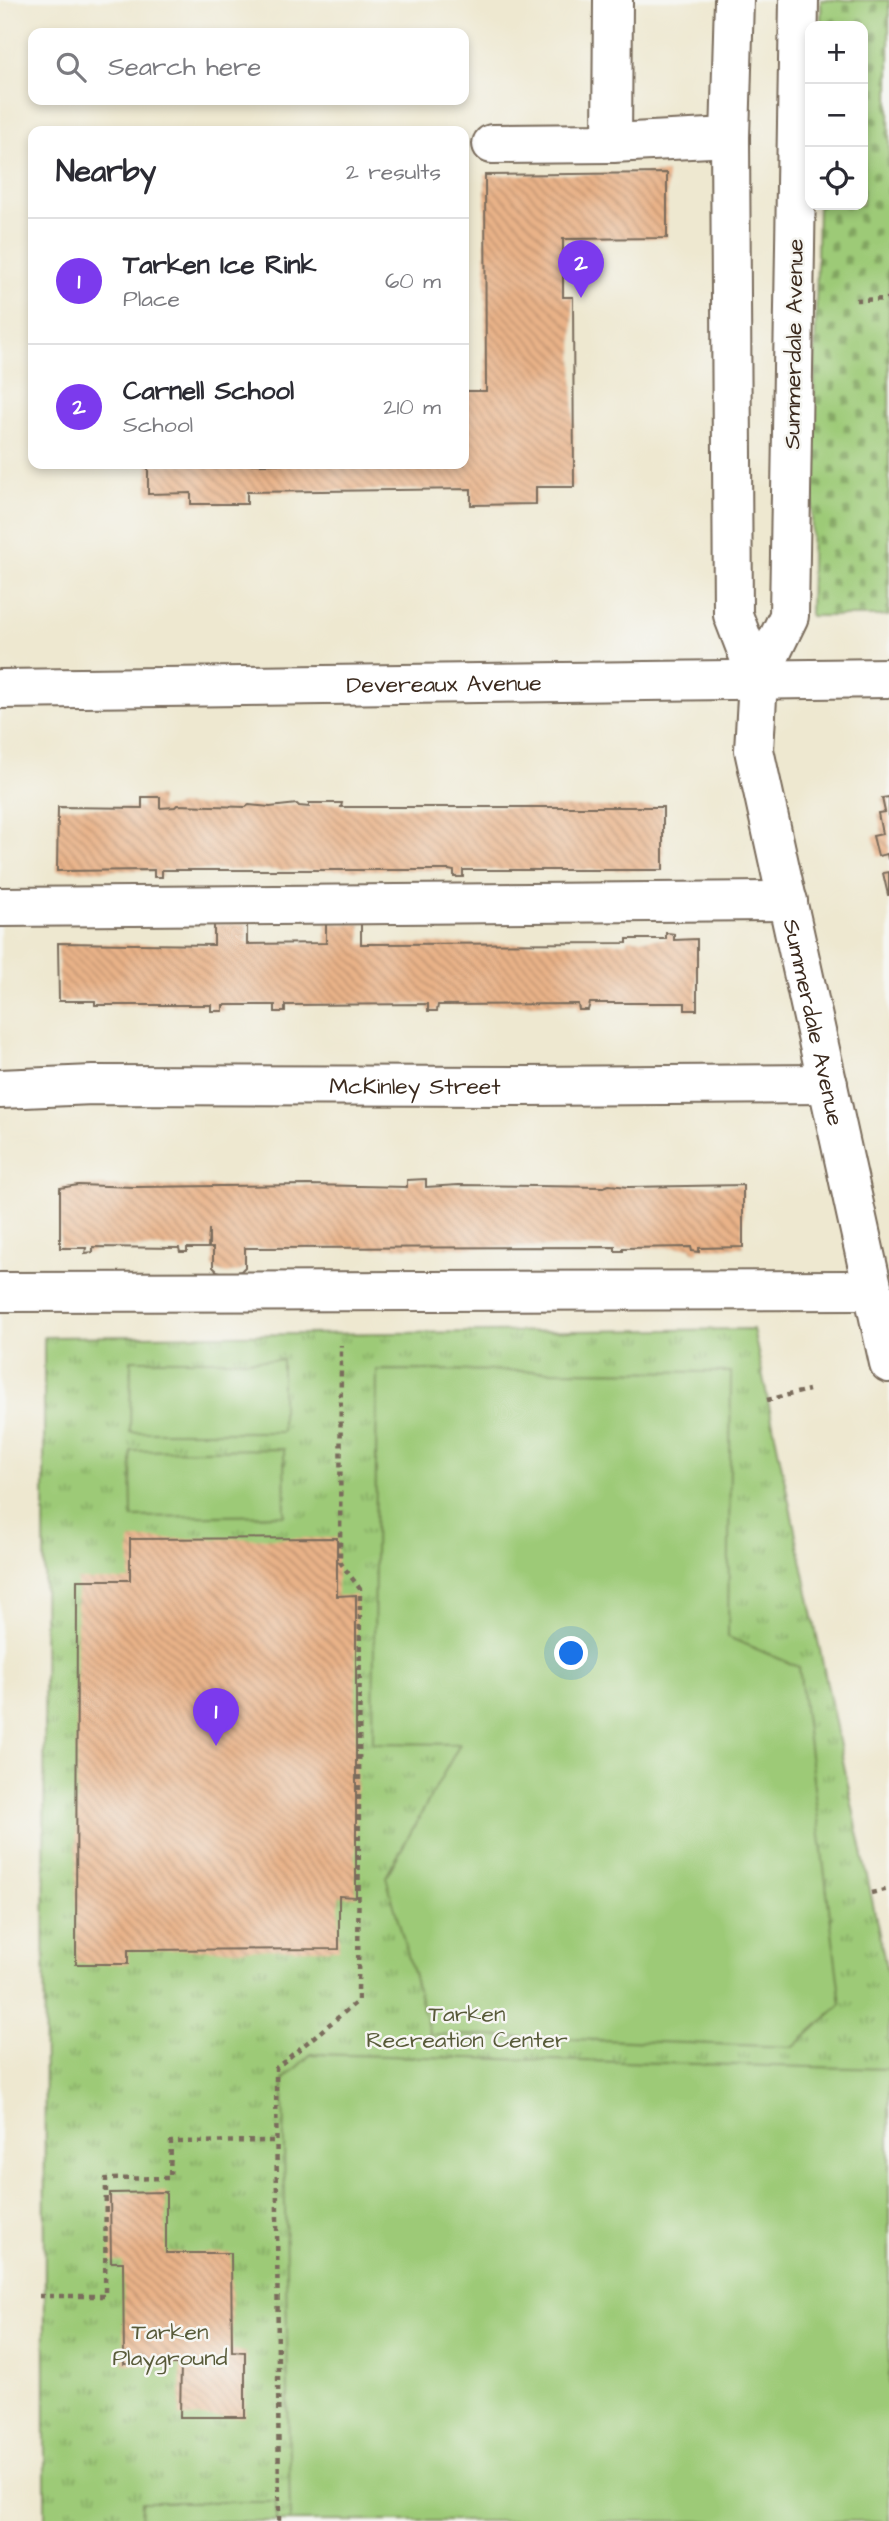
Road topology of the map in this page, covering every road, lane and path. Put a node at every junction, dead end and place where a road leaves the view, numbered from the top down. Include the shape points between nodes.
1 (613, 0) edge
2 (734, 0) edge
3 (799, 0) edge
4 (730, 137) junction
5 (612, 143) junction
6 (492, 144) dead end
7 (889, 299) edge
8 (856, 300) dead end
9 (889, 678) edge
10 (758, 680) junction
11 (0, 689) edge
12 (788, 901) junction
13 (0, 907) edge
14 (828, 1084) junction
15 (0, 1088) edge
16 (873, 1290) junction
17 (0, 1292) edge
18 (341, 1345) dead end
19 (889, 1363) edge
20 (809, 1390) dead end
21 (767, 1399) dead end
22 (889, 1889) edge
23 (871, 1893) dead end
24 (276, 2141) junction
25 (39, 2296) dead end
26 (279, 2521) edge

1 - 5 street
2 - 4 street, Summerdale Avenue
3 - 10 street, Summerdale Avenue via 789,616
4 - 5 street
4 - 10 street, Summerdale Avenue via 733,615
5 - 6 street
7 - 8 path
9 - 10 street, Devereaux Avenue
10 - 11 street, Devereaux Avenue
10 - 12 street, Summerdale Avenue via 754,750
12 - 13 street
12 - 14 street, Summerdale Avenue
14 - 15 street, McKinley Street
14 - 16 street, Summerdale Avenue
16 - 17 street
16 - 19 street, Summerdale Avenue
18 - 24 path via 340,1562 359,1588 358,2001 276,2068
20 - 21 path
22 - 23 path
24 - 25 path via 171,2142 170,2178 106,2179 105,2296
24 - 26 path

